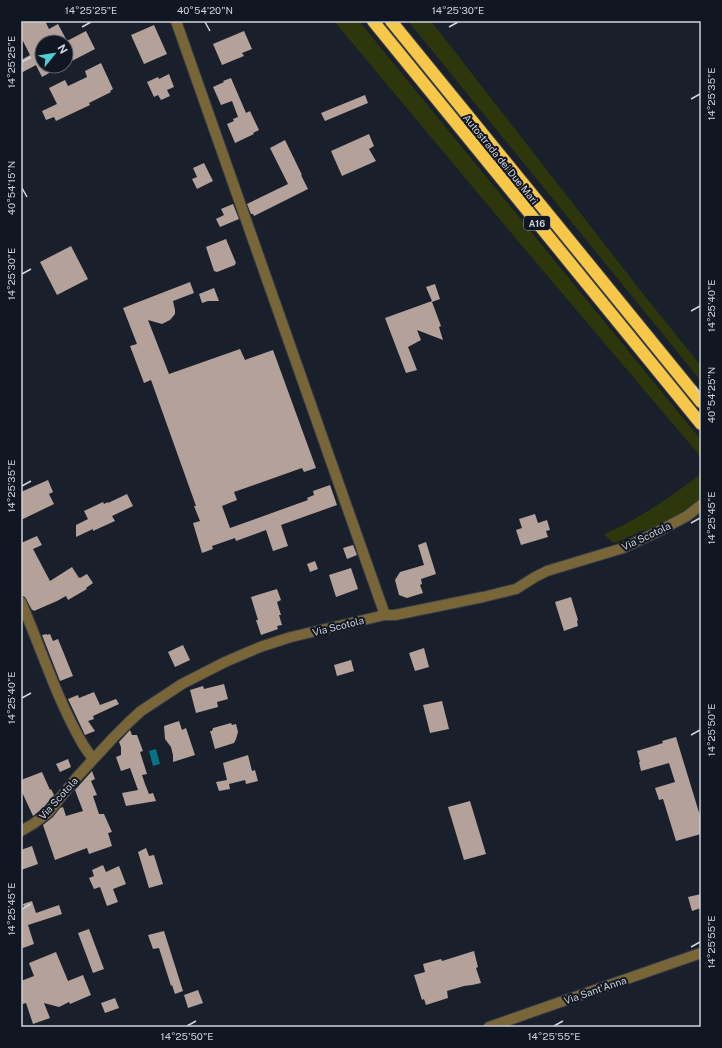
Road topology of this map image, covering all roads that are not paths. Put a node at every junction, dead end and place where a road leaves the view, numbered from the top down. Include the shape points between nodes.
1 (176, 21) edge
2 (373, 21) edge
3 (391, 21) edge
4 (701, 402) edge
5 (701, 424) edge
6 (701, 505) edge
7 (21, 602) edge
8 (385, 615) junction
9 (93, 759) junction
10 (21, 831) edge
11 (701, 953) edge
12 (489, 1027) edge

1 - 8 street
2 - 5 highway, Autostrada dei Due Mari / A16
3 - 4 highway, Autostrada dei Due Mari / A16
6 - 8 street, Via Scotola via 687,516 623,548 547,571 516,589 451,604
7 - 9 street via 58,694 81,742
8 - 9 street, Via Scotola via 291,637 225,662 182,684 141,711
9 - 10 street, Via Scotola via 48,812
11 - 12 street, Via Sant'Anna

